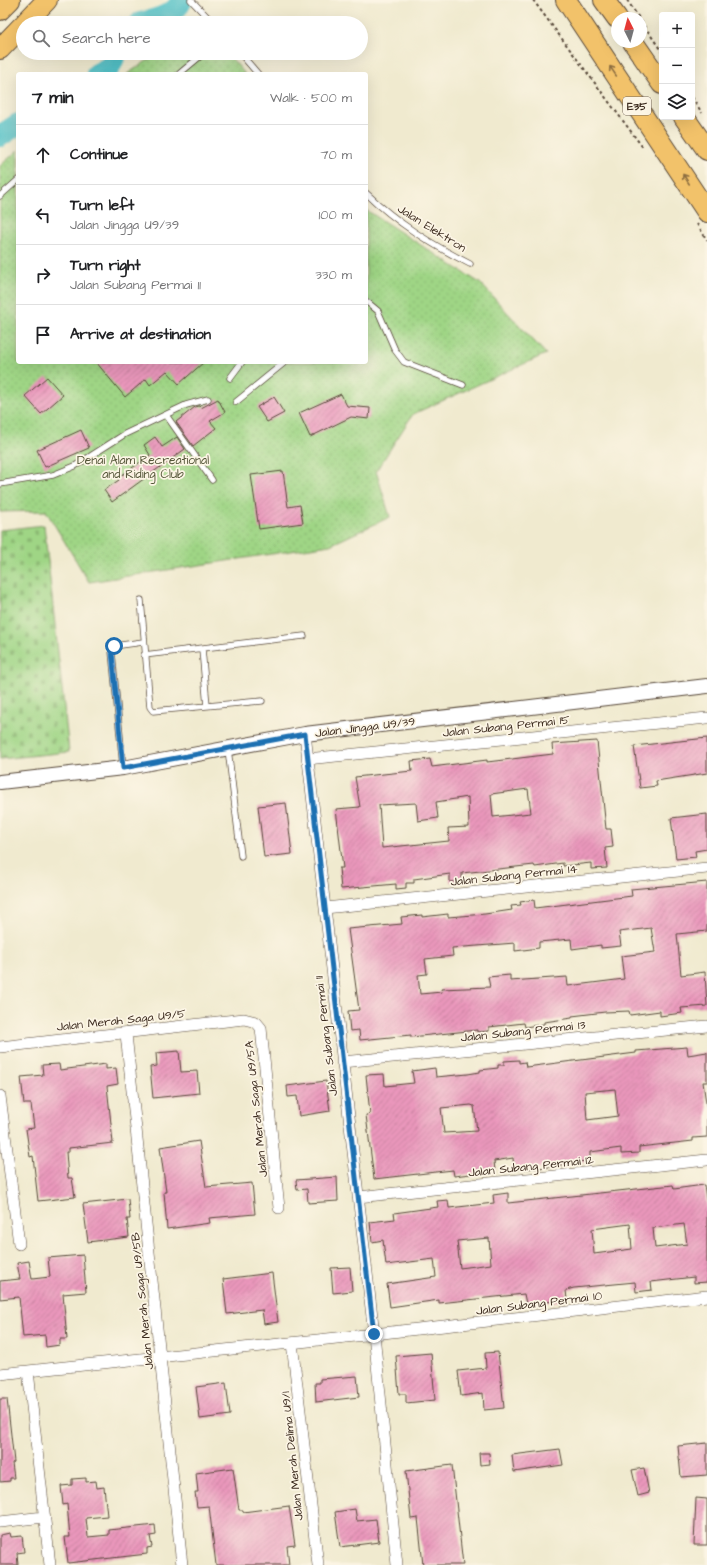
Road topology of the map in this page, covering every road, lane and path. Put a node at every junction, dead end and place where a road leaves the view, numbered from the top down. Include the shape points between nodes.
1 (10, 0) edge
2 (47, 0) edge
3 (192, 0) edge
4 (533, 0) edge
5 (566, 0) edge
6 (604, 0) edge
7 (627, 0) edge
8 (0, 10) edge
9 (613, 12) edge
10 (635, 12) edge
11 (32, 16) edge
12 (206, 16) edge
13 (647, 30) edge
14 (16, 32) edge
15 (637, 48) edge
16 (659, 48) edge
17 (0, 49) edge
18 (196, 60) edge
19 (246, 60) edge
20 (181, 72) edge
21 (256, 72) edge
22 (659, 80) edge
23 (695, 119) edge
24 (707, 150) edge
25 (648, 154) dead end
26 (16, 182) edge
27 (368, 195) edge
28 (0, 196) edge
29 (701, 217) edge
30 (707, 240) edge
31 (470, 264) dead end
32 (368, 303) edge
33 (240, 364) edge
34 (284, 364) edge
35 (230, 378) dead end
36 (463, 385) dead end
37 (208, 399) dead end
38 (236, 402) dead end
39 (166, 415) junction
40 (212, 480) dead end
41 (0, 484) edge
42 (141, 600) dead end
43 (304, 636) dead end
44 (143, 642) junction
45 (202, 649) junction
46 (144, 655) junction
47 (707, 686) edge
48 (262, 701) dead end
49 (207, 706) junction
50 (707, 718) edge
51 (305, 734) junction
52 (228, 749) junction
53 (307, 759) junction
54 (123, 768) junction
55 (0, 782) edge
56 (241, 856) dead end
57 (707, 868) edge
58 (325, 908) junction
59 (244, 1019) joint
60 (707, 1026) edge
61 (126, 1034) junction
62 (0, 1047) edge
63 (342, 1062) junction
64 (0, 1096) edge
65 (707, 1160) edge
66 (358, 1197) junction
67 (279, 1208) dead end
68 (19, 1244) dead end
69 (707, 1296) edge
70 (374, 1334) junction
71 (292, 1343) junction
72 (161, 1357) junction
73 (28, 1371) junction
74 (0, 1374) edge
75 (44, 1517) junction
76 (0, 1522) edge
77 (50, 1565) edge
78 (182, 1565) edge
79 (318, 1565) edge
80 (397, 1565) edge

1 - 8 highway
2 - 11 highway
3 - 12 lane
4 - 25 path
29 -> 5 highway, E35
6 - 9 highway
7 - 10 path
13 - 16 path
14 - 17 highway
15 - 22 highway, E35
18 - 20 lane
19 - 21 lane
23 - 24 highway
26 - 28 lane
27 - 31 lane, Jalan Elektron via 387,214 428,242
29 - 30 path
32 - 36 lane via 378,311 404,362
33 - 35 lane
34 - 38 lane
37 - 39 lane via 186,405
39 - 40 lane
39 - 41 lane via 125,434 75,466 53,475
42 - 44 lane
43 - 45 lane
44 - 46 lane
44 - 54 lane via 114,646 112,652
45 - 46 lane
45 - 49 lane
46 - 49 lane via 150,707 153,711
47 - 51 street, Jalan Jingga U9/39
48 - 49 lane
50 - 53 street, Jalan Subang Permai 15
51 - 52 street, Jalan Jingga U9/39
51 - 53 street, Jalan Subang Permai 11
52 - 54 street, Jalan Jingga U9/39
52 - 56 lane
53 - 58 street, Jalan Subang Permai 11
54 - 55 street, Jalan Jingga U9/39
57 - 58 street, Jalan Subang Permai 14
58 - 63 street, Jalan Subang Permai 11
59 - 61 street, Jalan Merah Saga U9/5
59 - 67 street, Jalan Merah Saga U9/5A via 256,1022 261,1028
60 - 63 street, Jalan Subang Permai 13
61 - 62 street, Jalan Merah Saga U9/5
61 - 72 street, Jalan Merah Saga U9/5B
63 - 66 street, Jalan Subang Permai 11
64 - 68 street
65 - 66 street, Jalan Subang Permai 12
66 - 70 street, Jalan Subang Permai 11
69 - 70 street, Jalan Subang Permai 10
70 - 71 street, Jalan Subang Permai 10
70 - 80 street, Jalan Subang Permai 11
71 - 72 street, Jalan Subang Permai 10
71 - 79 street, Jalan Merah Delima U9/1
72 - 73 street, Jalan Subang Permai 10
72 - 78 street, Jalan Merah Saga U9/5B
73 - 74 street, Jalan Subang Permai 10
73 - 75 street
75 - 76 street
75 - 77 street

